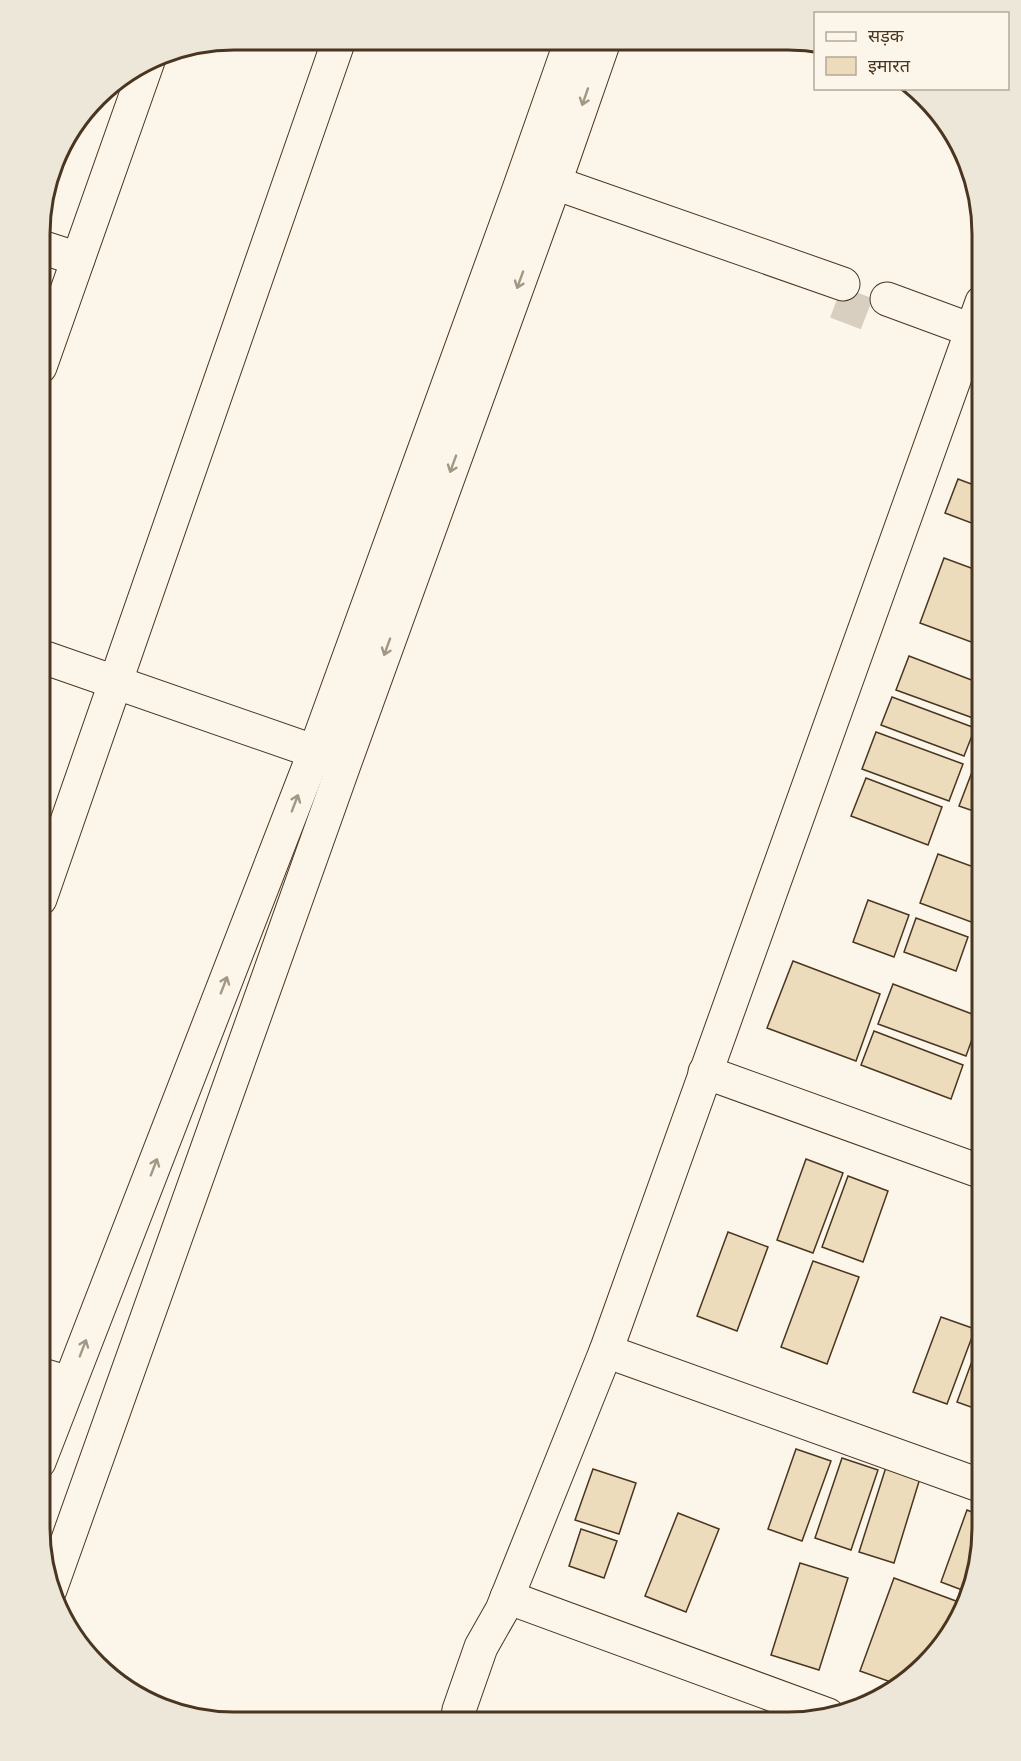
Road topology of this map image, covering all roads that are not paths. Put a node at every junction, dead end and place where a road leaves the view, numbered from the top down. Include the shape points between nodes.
1 (336, 49) edge
2 (569, 49) edge
3 (600, 49) edge
4 (144, 73) edge
5 (537, 187) junction
6 (50, 250) edge
7 (78, 259) junction
8 (840, 293) tunnel mouth
9 (883, 309) tunnel mouth
10 (972, 328) edge
11 (972, 337) edge
12 (50, 339) edge
13 (50, 659) edge
14 (116, 682) junction
15 (330, 757) junction
16 (50, 853) edge
17 (705, 1072) junction
18 (971, 1168) edge
19 (606, 1351) junction
20 (54, 1379) edge
21 (50, 1400) edge
22 (971, 1482) edge
23 (56, 1573) edge
24 (504, 1604) junction
25 (812, 1709) edge
26 (459, 1712) edge
27 (477, 1712) edge

1 - 14 street
2 - 5 street
3 -> 5 street
4 - 7 street
5 - 8 street
5 - 15 street
6 - 7 street
7 - 12 street
9 - 10 street
11 - 17 street
13 - 14 street
14 - 15 street
14 - 16 street
20 -> 15 street
15 - 23 street
17 - 18 street
17 - 19 street
19 - 22 street
19 - 24 street
20 - 21 street
24 - 25 street
24 - 26 street via 481,1647
24 - 27 street via 498,1650

